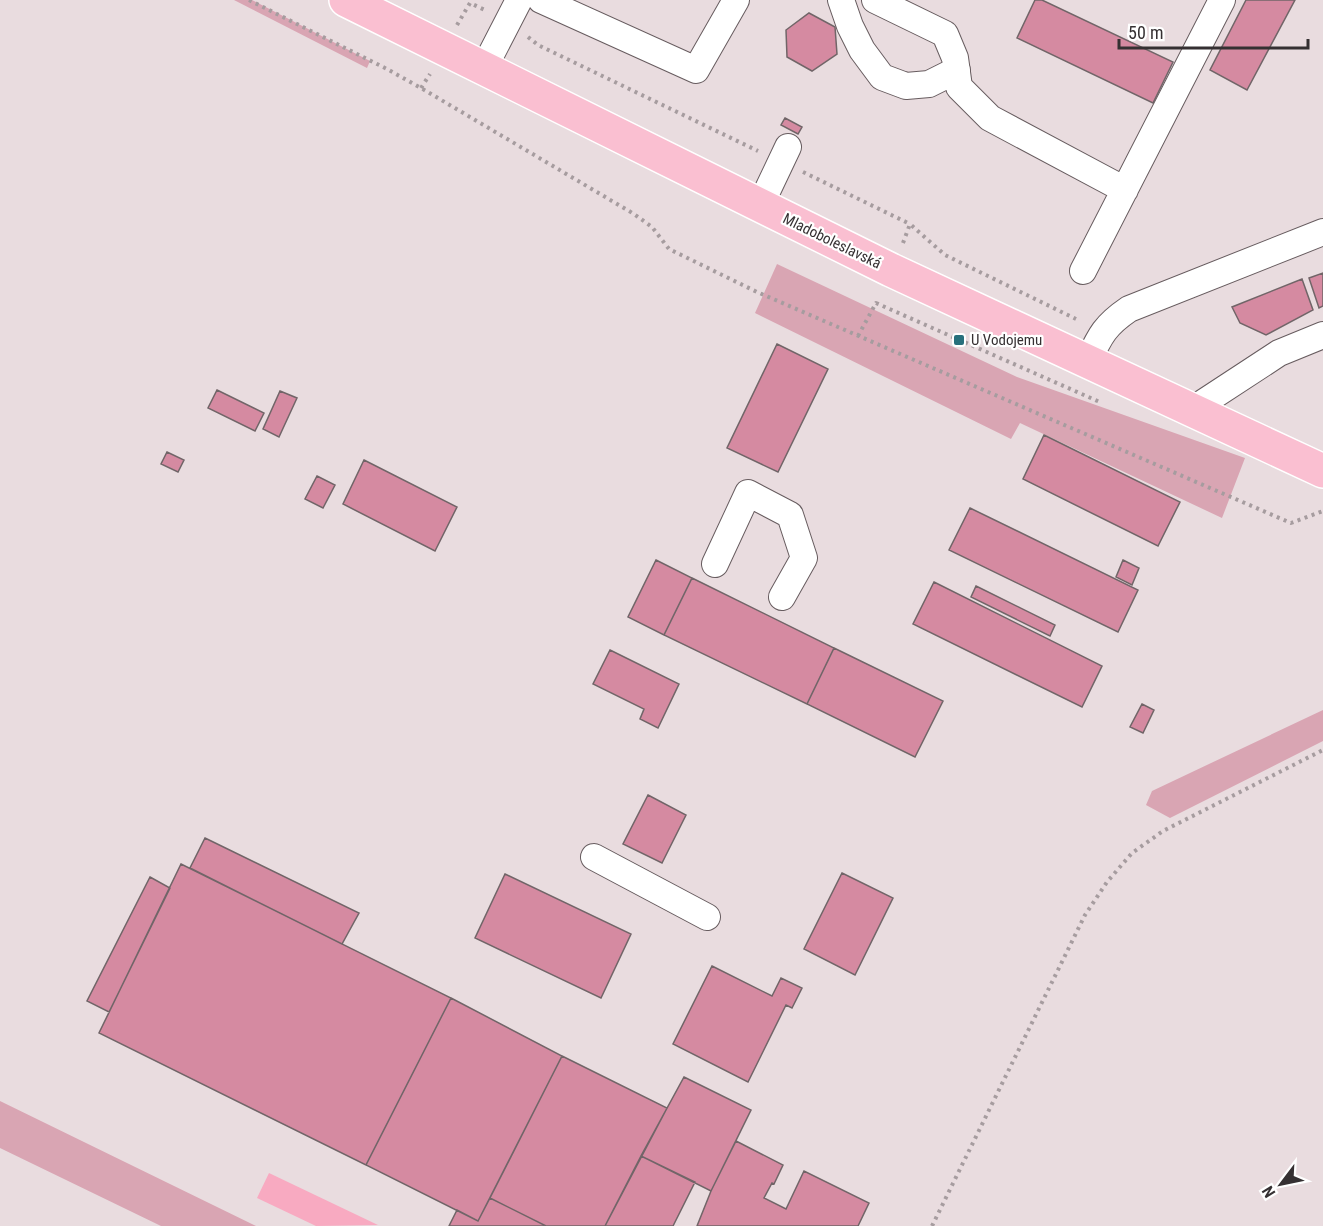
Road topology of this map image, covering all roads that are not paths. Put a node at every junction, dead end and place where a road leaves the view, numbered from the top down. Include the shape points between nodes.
1 (346, 0) edge
2 (541, 0) edge
3 (594, 0) edge
4 (736, 0) edge
5 (841, 0) edge
6 (875, 0) edge
7 (1222, 0) edge
8 (513, 11) edge
9 (566, 11) junction
10 (484, 68) junction
11 (957, 70) junction
12 (784, 154) road end
13 (1125, 190) junction
14 (760, 206) junction
15 (1323, 232) edge
16 (1083, 271) dead end
17 (1323, 335) edge
18 (1087, 363) junction
19 (1192, 410) junction
20 (1323, 471) edge
21 (715, 564) dead end
22 (782, 597) dead end
23 (594, 858) dead end
24 (707, 917) dead end

1 - 10 main road, Mladoboleslavská
2 - 9 lane
3 - 9 lane
4 - 9 lane via 696,70
5 - 11 lane via 862,51 882,77 906,86 929,84
6 - 11 lane via 945,34
7 - 13 lane
8 - 10 lane
10 - 14 main road, Mladoboleslavská
11 - 13 lane via 959,87 990,118
12 - 14 lane
13 - 16 lane
14 - 18 main road, Mladoboleslavská
15 - 18 lane via 1129,309 1103,331
17 - 19 lane via 1279,353
18 - 19 main road, Mladoboleslavská
19 - 20 main road, Mladoboleslavská
21 - 22 lane via 748,494 790,515 804,558
23 - 24 lane

